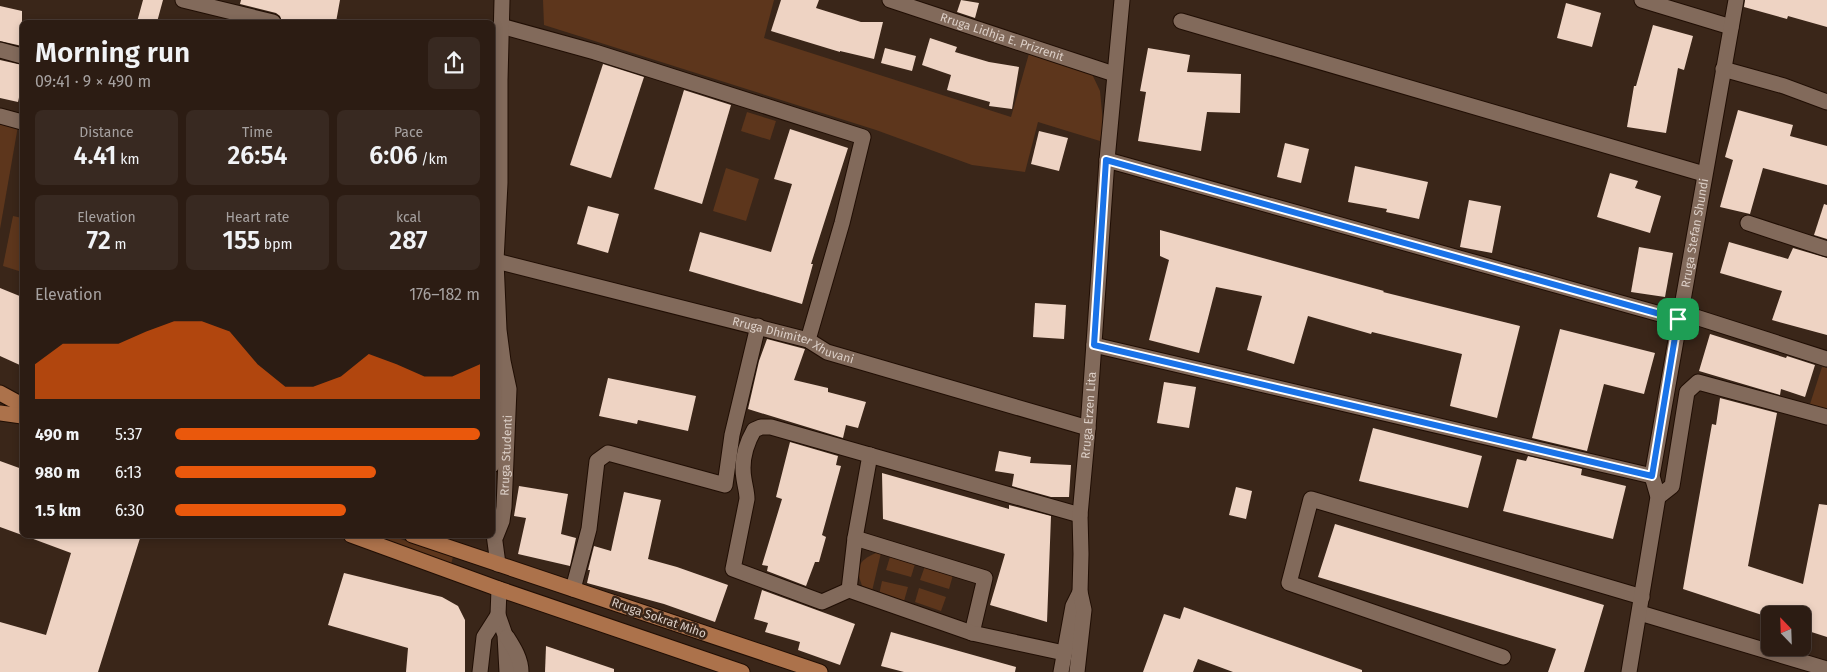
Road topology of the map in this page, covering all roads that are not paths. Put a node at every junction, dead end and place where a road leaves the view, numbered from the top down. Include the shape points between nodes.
1 (183, 0) edge
2 (502, 0) edge
3 (890, 0) edge
4 (1122, 0) edge
5 (1642, 0) edge
6 (1736, 0) edge
7 (265, 20) edge
8 (1181, 21) dead end
9 (501, 26) junction
10 (1731, 28) junction
11 (0, 50) edge
12 (20, 55) edge
13 (1723, 69) junction
14 (1114, 74) junction
15 (1827, 102) edge
16 (0, 116) edge
17 (20, 121) edge
18 (1106, 160) junction
19 (1704, 174) junction
20 (496, 182) edge
21 (495, 212) edge
22 (1748, 223) dead end
23 (1827, 249) edge
24 (495, 252) edge
25 (496, 261) junction
26 (1679, 316) junction
27 (758, 326) junction
28 (808, 340) junction
29 (1094, 345) junction
30 (1827, 359) edge
31 (503, 361) junction
32 (0, 393) edge
33 (20, 404) edge
34 (495, 409) edge
35 (0, 413) edge
36 (20, 416) edge
37 (1827, 417) edge
38 (1088, 428) junction
39 (870, 455) junction
40 (1652, 476) junction
41 (1658, 496) junction
42 (1080, 515) junction
43 (495, 528) edge
44 (359, 538) edge
45 (421, 538) edge
46 (495, 538) edge
47 (855, 538) junction
48 (498, 564) junction
49 (499, 589) junction
50 (573, 589) junction
51 (849, 590) junction
52 (1080, 592) junction
53 (1642, 597) junction
54 (1640, 613) junction
55 (498, 615) junction
56 (972, 633) junction
57 (505, 635) junction
58 (1064, 653) junction
59 (1503, 657) dead end
60 (1827, 668) edge
61 (480, 672) edge
62 (507, 672) edge
63 (521, 672) edge
64 (742, 672) edge
65 (820, 672) edge
66 (1061, 672) edge
67 (1077, 672) edge
68 (1629, 672) edge

1 - 7 street
2 - 9 street, Rruga Studenti
3 - 14 street, Rruga Lidhja E. Prizrenit
4 - 14 street, Rruga Erzen Lita
5 - 10 street
6 - 10 street, Rruga Stefan Shundi
8 - 19 street
9 - 20 street, Rruga Studenti
9 - 28 street via 595,52 863,137
10 - 13 street, Rruga Stefan Shundi
11 - 12 street
13 - 15 street
13 - 19 street, Rruga Stefan Shundi
14 - 18 street, Rruga Erzen Lita
16 - 17 street
18 - 26 street
18 - 29 street, Rruga Erzen Lita
19 - 26 street, Rruga Stefan Shundi
20 - 21 street, Rruga Studenti
22 - 23 street
24 - 25 street, Rruga Studenti
25 - 27 street, Rruga Dhimiter Xhuvani
25 - 31 street, Rruga Studenti
26 - 30 street
26 - 40 street, Rruga Stefan Shundi
27 - 28 street, Rruga Dhimiter Xhuvani
27 - 50 street via 732,435 725,485 608,453 598,461 589,529
28 - 38 street, Rruga Dhimiter Xhuvani via 827,352
29 - 38 street, Rruga Erzen Lita
29 - 40 street
31 - 34 street, Rruga Studenti
31 - 43 street, Rruga Studenti via 509,389 506,486 502,521
32 - 33 main road
35 - 36 main road
37 - 41 street via 1698,382 1686,392 1672,486
38 - 42 street, Rruga Erzen Lita
39 - 42 street
39 - 47 street
39 - 51 street via 785,430 761,427 754,430 745,451 743,478 747,499 733,569 822,602
40 - 41 street, Rruga Stefan Shundi
41 - 53 street, Rruga Stefan Shundi
42 - 52 street, Rruga Erzen Lita
44 - 49 main road, Rruga Sokrat Miho
45 - 48 main road, Rruga Sokrat Miho
46 - 48 street
47 - 51 street
47 - 56 street via 985,578
48 - 49 main road
48 - 50 main road, Rruga Sokrat Miho
49 - 55 street
49 - 64 main road, Rruga Sokrat Miho
50 - 65 main road, Rruga Sokrat Miho
51 - 56 street
52 - 58 street, Rruga Erzen Lita via 1073,606
52 - 67 street, Rruga Erzen Lita via 1084,610
53 - 54 street, Rruga Stefan Shundi
53 - 59 street via 1311,499 1288,583
54 - 60 street
54 - 68 street, Rruga Stefan Shundi
55 - 57 street
55 - 61 street via 484,637
56 - 58 street
57 - 62 street
57 - 63 street via 515,648
58 - 66 street, Rruga Erzen Lita

